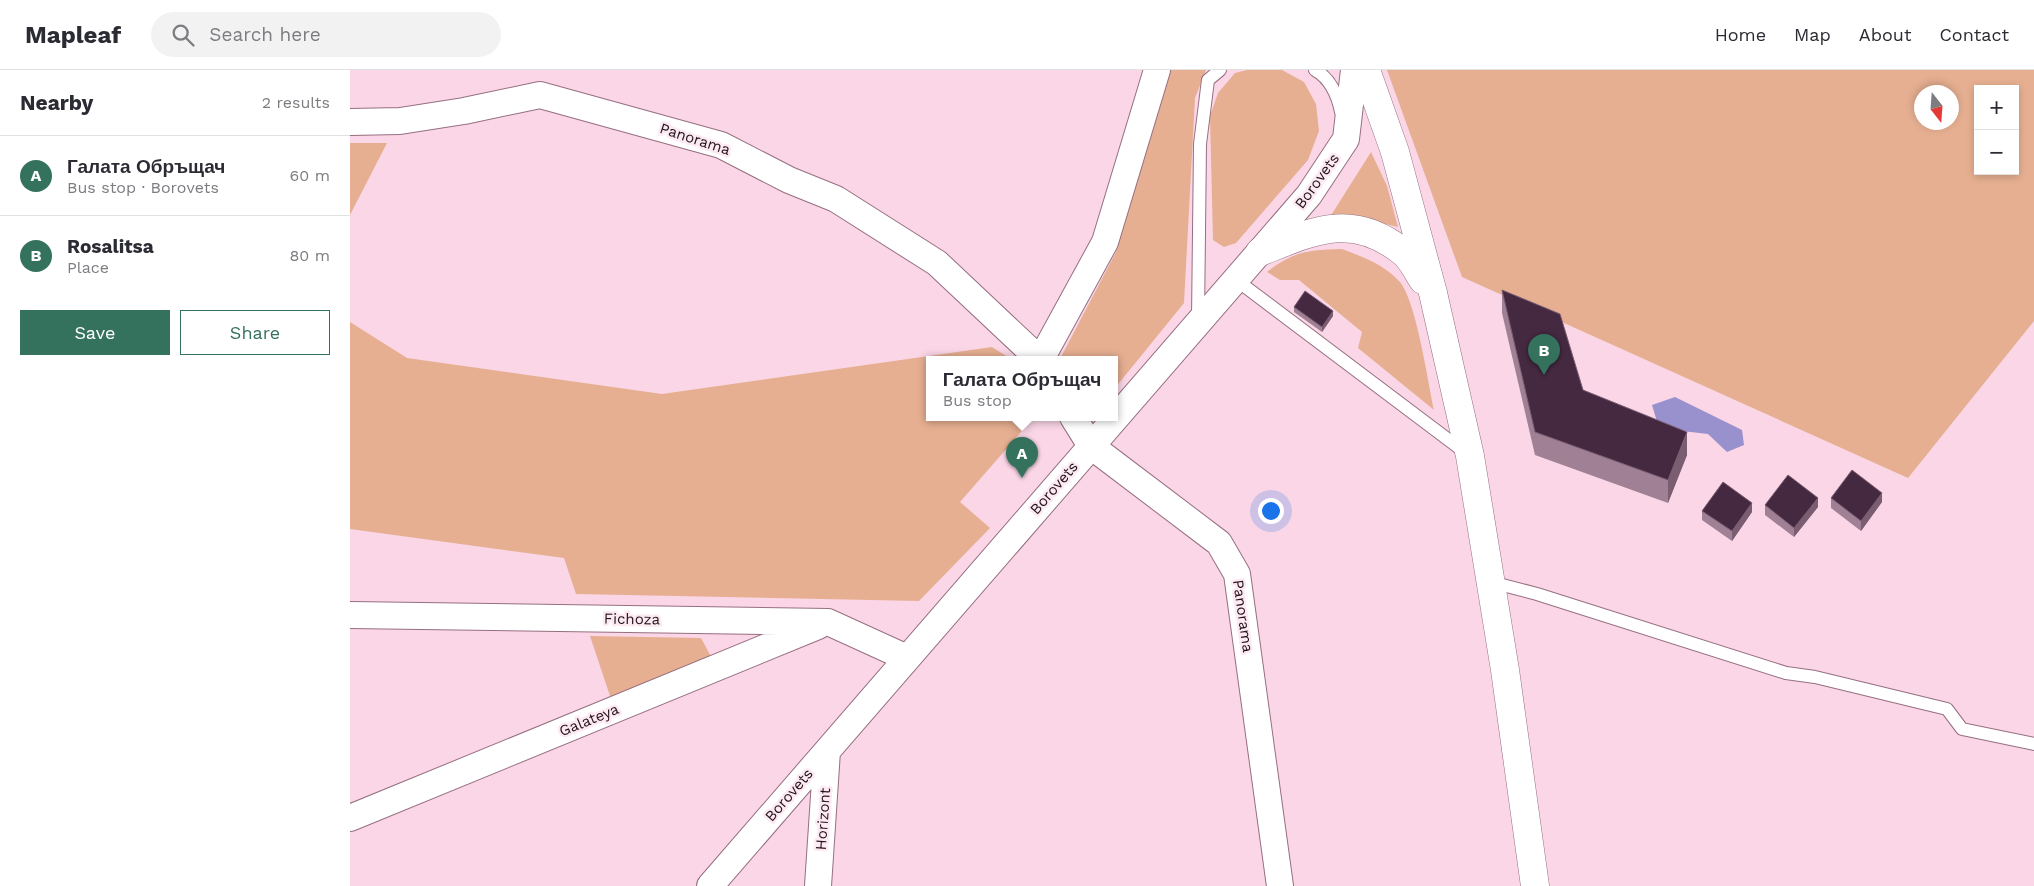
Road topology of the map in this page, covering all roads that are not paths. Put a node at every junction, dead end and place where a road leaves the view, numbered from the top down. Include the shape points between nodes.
1 (1157, 70) edge
2 (1220, 70) edge
3 (1315, 70) edge
4 (1354, 70) edge
5 (1366, 70) edge
6 (350, 122) edge
7 (1346, 139) junction
8 (1260, 252) junction
9 (1235, 279) junction
10 (1433, 293) junction
11 (1198, 322) junction
12 (1037, 356) edge
13 (1042, 356) edge
14 (1118, 415) edge
15 (1075, 421) edge
16 (1113, 421) edge
17 (1091, 446) junction
18 (1470, 456) junction
19 (1491, 582) junction
20 (350, 615) edge
21 (828, 622) junction
22 (907, 658) junction
23 (2034, 744) edge
24 (827, 751) junction
25 (350, 818) edge
26 (710, 886) edge
27 (818, 886) edge
28 (1280, 886) edge
29 (1535, 886) edge

1 - 13 street via 1106,242
2 - 11 lane via 1208,80 1200,144
3 - 7 lane via 1321,73 1338,96
4 - 7 street, Borovets
5 - 10 main road via 1395,152
6 - 12 street, Panorama via 400,121 540,95 721,145 789,180 836,199 937,263
7 - 8 street, Borovets via 1309,195
8 - 9 street, Borovets
8 - 10 main road via 1314,231 1344,228 1374,233 1404,252
9 - 11 street, Borovets
9 - 18 lane
10 - 18 main road
11 - 14 street, Borovets
15 - 17 street, Panorama
16 - 17 street, Borovets
17 - 22 street, Borovets
17 - 28 street, Panorama via 1219,543 1238,574
18 - 19 main road
19 - 23 lane via 1786,673 1947,709 1962,729
19 - 29 main road
20 - 21 street, Fichoza
21 - 22 street, Fichoza
21 - 25 street, Galateya
22 - 24 street, Borovets
24 - 26 street, Borovets
24 - 27 street, Horizont

